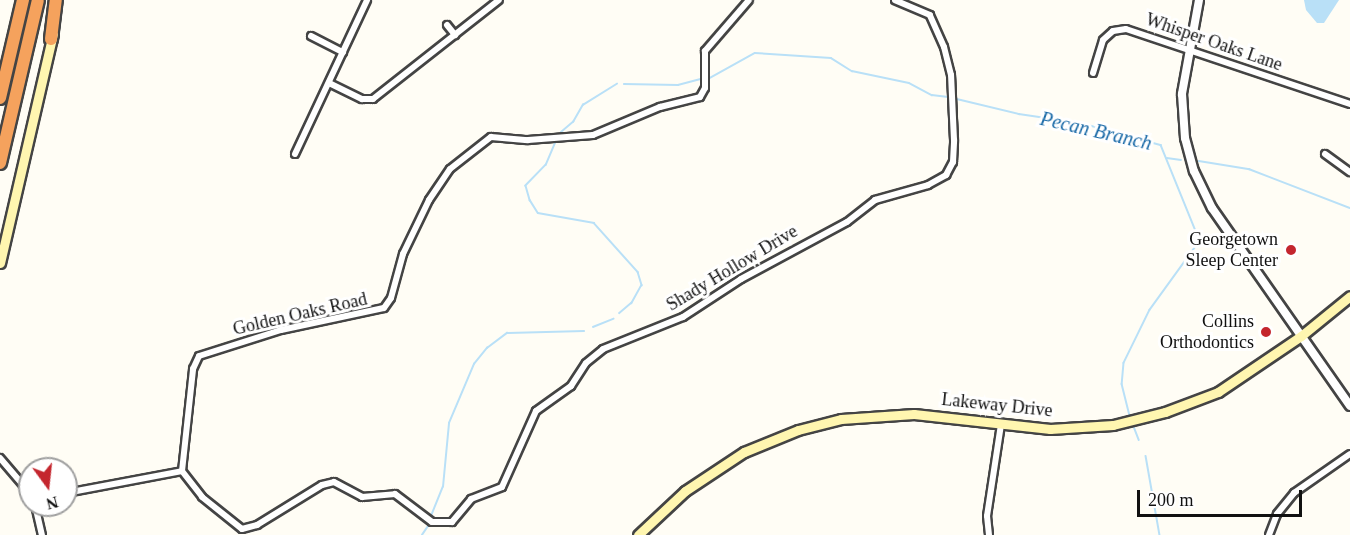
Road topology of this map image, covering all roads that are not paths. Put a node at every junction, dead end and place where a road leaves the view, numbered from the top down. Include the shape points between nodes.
1 (23, 0) edge
2 (38, 0) edge
3 (56, 0) edge
4 (62, 0) edge
5 (367, 0) edge
6 (499, 0) edge
7 (749, 0) edge
8 (895, 0) edge
9 (1199, 0) edge
10 (447, 25) dead end
11 (456, 35) junction
12 (311, 36) dead end
13 (51, 39) junction
14 (1188, 50) junction
15 (343, 52) junction
16 (1093, 73) dead end
17 (329, 82) junction
18 (0, 98) edge
19 (1350, 104) edge
20 (296, 154) dead end
21 (1325, 154) dead end
22 (0, 163) edge
23 (1350, 172) edge
24 (0, 263) edge
25 (1350, 296) edge
26 (1301, 336) junction
27 (1350, 406) edge
28 (1001, 424) junction
29 (1350, 454) edge
30 (0, 458) edge
31 (182, 471) junction
32 (18, 480) edge
33 (78, 491) edge
34 (38, 517) edge
35 (42, 535) edge
36 (638, 535) edge
37 (989, 535) edge
38 (1269, 535) edge

1 - 18 highway
2 - 22 highway
3 - 13 highway
4 - 13 main road
5 - 15 street
6 - 11 street
7 - 31 street, Golden Oaks Road via 705,51 705,88 700,97 670,104 593,135 528,140 491,137 450,170 429,200 403,254 391,298 384,309 281,330 199,356 193,369
8 - 31 street, Shady Hollow Drive via 930,15 942,38 953,97 954,154 946,175 928,185 875,200 847,222 741,279 683,317 603,349 586,363 571,386 536,411 500,490 471,499 452,522 437,524 395,494 362,496 330,482 257,525 242,529 202,497
9 - 14 street
10 - 11 street
11 - 17 street via 373,99 362,99
12 - 15 street
13 - 24 main road
14 - 16 street, Whisper Oaks Lane via 1122,29 1103,40
14 - 19 street, Whisper Oaks Lane
14 - 26 street via 1182,110 1194,171 1212,208
15 - 17 street
17 - 20 street
21 - 23 street
25 - 26 main road, Lakeway Drive
26 - 27 street
26 - 28 main road, Lakeway Drive via 1218,392 1142,419 1050,429
28 - 36 main road, Lakeway Drive via 914,414 875,415 798,430 744,452 705,476
28 - 37 street via 987,516
29 - 38 street via 1289,498
30 - 32 street
31 - 33 street
34 - 35 street

